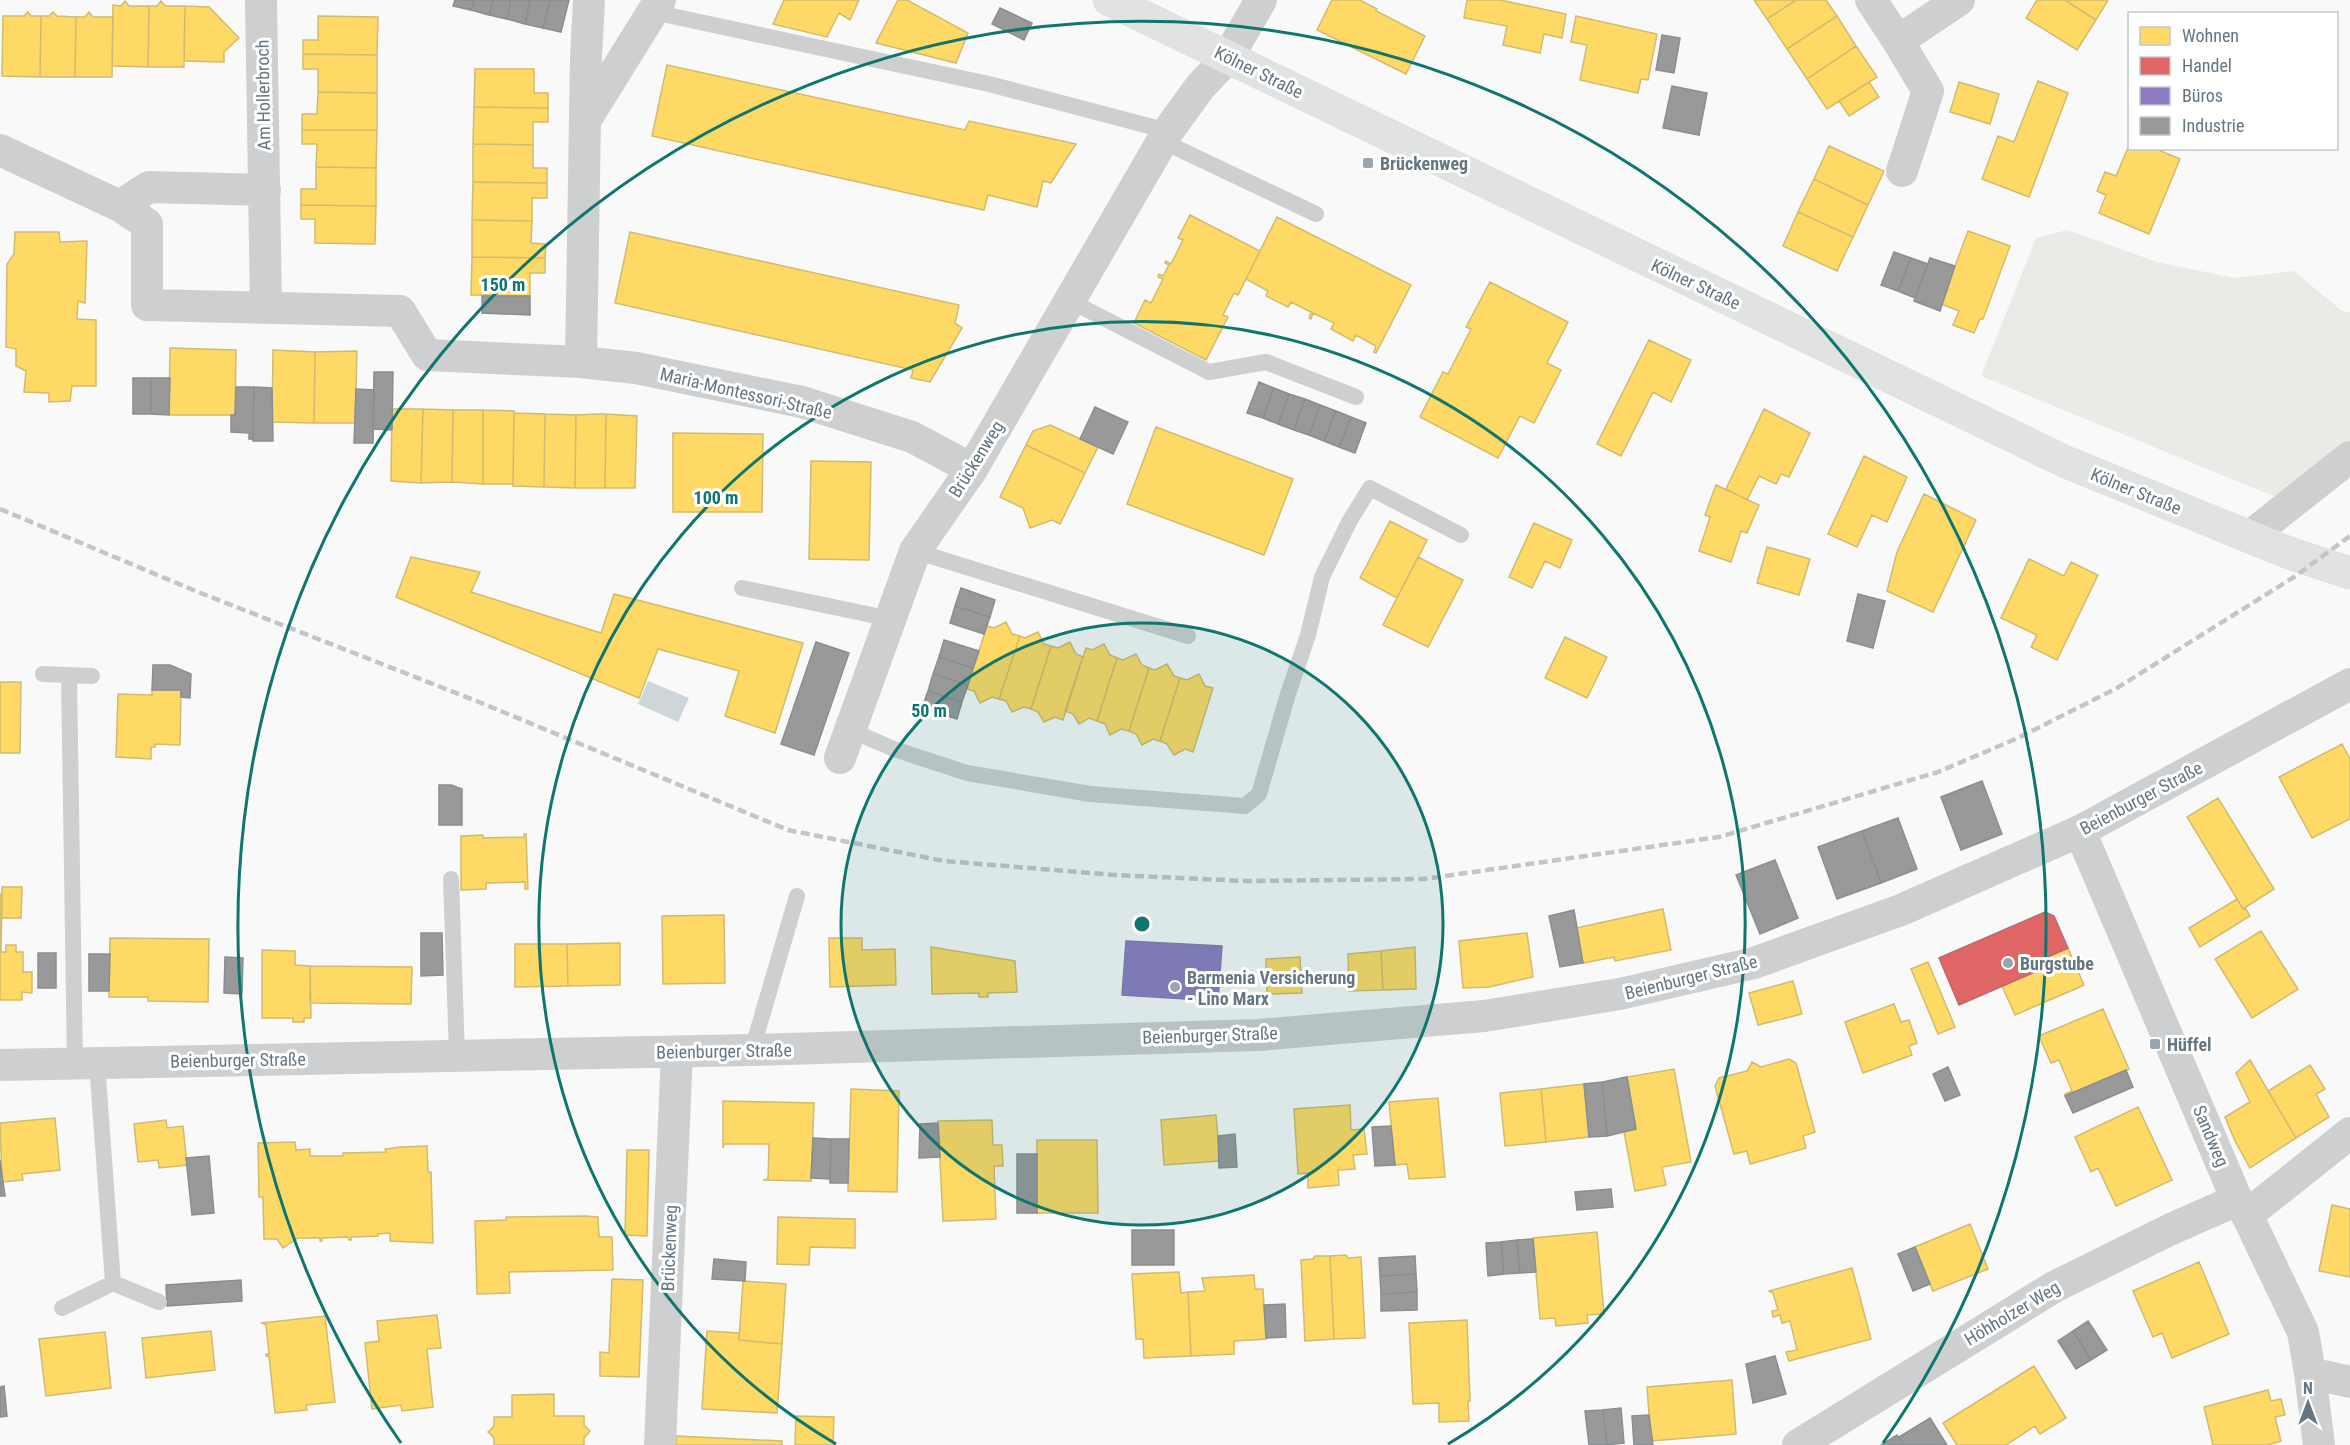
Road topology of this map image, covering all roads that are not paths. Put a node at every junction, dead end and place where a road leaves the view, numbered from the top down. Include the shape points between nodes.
1 (261, 0) edge
2 (589, 0) edge
3 (1109, 0) edge
4 (1261, 0) edge
5 (1871, 0) edge
6 (1959, 0) edge
7 (656, 6) edge
8 (1898, 41) junction
9 (1228, 57) junction
10 (586, 120) junction
11 (1165, 136) junction
12 (0, 150) edge
13 (1902, 171) dead end
14 (265, 190) junction
15 (120, 206) junction
16 (1316, 214) dead end
17 (1070, 301) junction
18 (266, 307) junction
19 (580, 362) junction
20 (1356, 397) dead end
21 (2350, 457) edge
22 (972, 469) junction
23 (1461, 535) dead end
24 (2249, 537) junction
25 (915, 551) junction
26 (2350, 573) edge
27 (742, 588) dead end
28 (891, 618) junction
29 (1188, 636) dead end
30 (43, 674) dead end
31 (92, 675) dead end
32 (69, 676) junction
33 (2350, 684) edge
34 (845, 744) joint
35 (2080, 831) junction
36 (451, 879) dead end
37 (797, 896) dead end
38 (752, 1050) junction
39 (677, 1052) junction
40 (457, 1055) junction
41 (86, 1064) junction
42 (0, 1065) edge
43 (2350, 1133) edge
44 (2242, 1207) junction
45 (113, 1283) junction
46 (159, 1302) dead end
47 (62, 1308) dead end
48 (2310, 1373) junction
49 (2350, 1382) edge
50 (660, 1445) edge
51 (1798, 1445) edge
52 (2319, 1445) edge

1 - 14 street, Am Hollerbroch
2 - 10 street
3 - 9 main road, Kölner Straße
4 - 9 street, Brückenweg
5 - 8 street
6 - 8 street
7 - 10 street
7 - 11 lane via 989,84
8 - 13 street via 1928,91
9 - 11 street, Brückenweg via 1200,87
9 - 24 main road, Kölner Straße via 2066,462
10 - 19 street
11 - 16 lane
11 - 17 street, Brückenweg
12 - 15 street
14 - 15 street via 149,187
14 - 18 street, Am Hollerbroch
15 - 18 street via 147,224 147,305
17 - 20 lane via 1209,372 1266,362
17 - 22 street, Brückenweg
18 - 19 street, Maria-Montessori-Straße via 400,311 427,355
19 - 22 street, Maria-Montessori-Straße via 636,368 802,402 912,437
21 - 24 street
22 - 25 street, Brückenweg
23 - 34 lane via 1370,488 1322,577 1259,794 1245,806 1090,794 967,773 894,749
24 - 26 main road, Kölner Straße
25 - 28 street, Brückenweg
25 - 29 lane
27 - 28 lane
28 - 34 street, Brückenweg
30 - 32 lane
31 - 32 lane
32 - 41 lane
33 - 35 street, Beienburger Straße
35 - 38 street, Beienburger Straße via 1900,910 1754,963 1608,996 1484,1016 1258,1035
35 - 44 street, Sandweg
36 - 40 lane
37 - 38 lane
38 - 39 street, Beienburger Straße
39 - 40 street, Beienburger Straße
39 - 50 street, Brückenweg
40 - 41 street, Beienburger Straße
41 - 42 street, Beienburger Straße
41 - 45 lane
43 - 44 street
44 - 48 street, Sandweg via 2303,1332
44 - 51 street, Höhholzer Weg via 2169,1230 2054,1287
45 - 46 lane
45 - 47 lane
48 - 49 street
48 - 52 street, Sandweg

